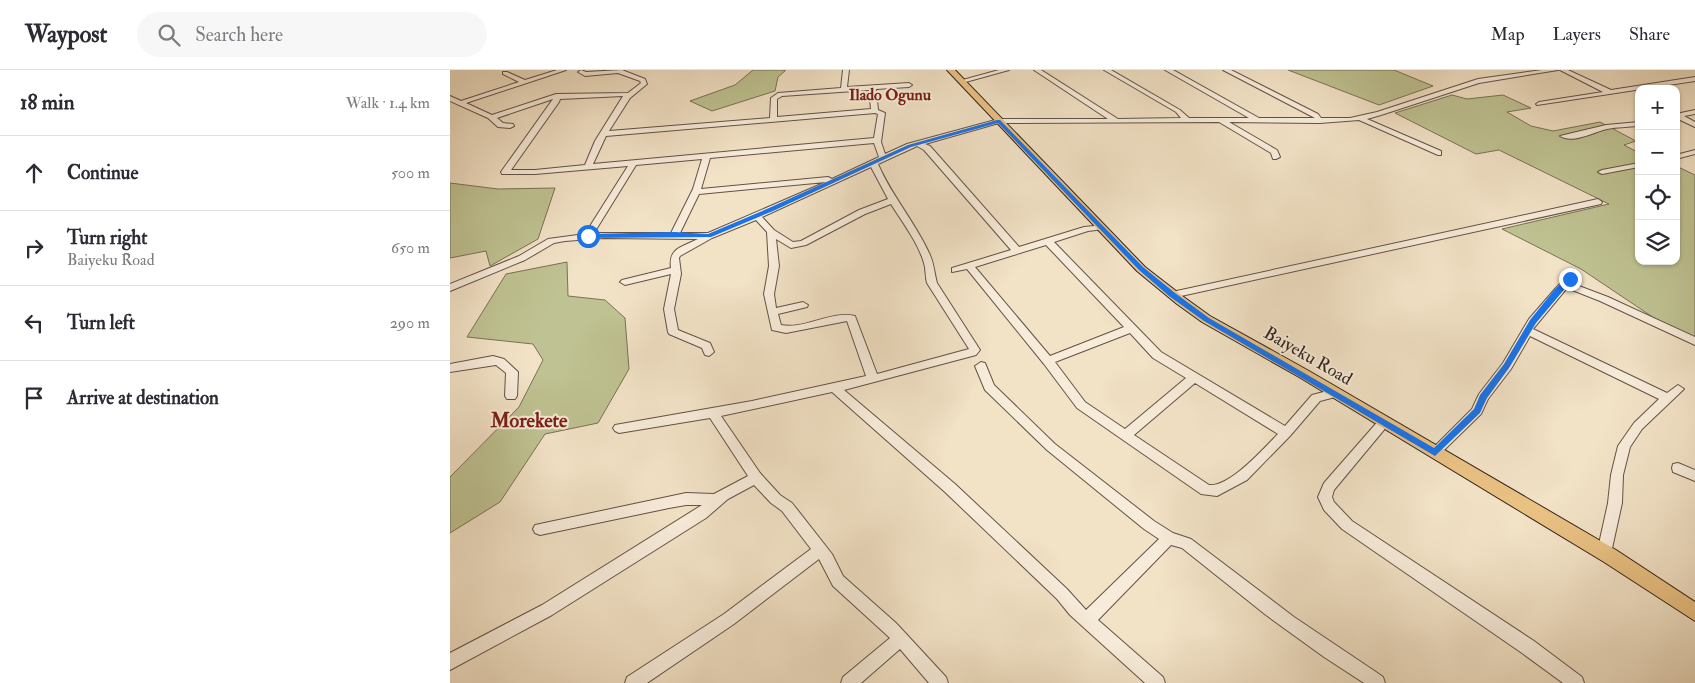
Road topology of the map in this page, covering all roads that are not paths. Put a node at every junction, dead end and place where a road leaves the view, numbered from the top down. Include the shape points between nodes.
1 (563, 70) edge
2 (846, 70) edge
3 (951, 70) edge
4 (1006, 70) edge
5 (1107, 70) edge
6 (1168, 70) edge
7 (1226, 70) edge
8 (1555, 70) edge
9 (1563, 70) edge
10 (1040, 71) edge
11 (581, 72) dead end
12 (1527, 72) edge
13 (505, 73) dead end
14 (1695, 79) edge
15 (962, 81) junction
16 (524, 82) junction
17 (909, 85) dead end
18 (844, 88) junction
19 (872, 88) junction
20 (1609, 92) junction
21 (556, 96) junction
22 (627, 97) junction
23 (450, 98) edge
24 (460, 103) junction
25 (1539, 104) dead end
26 (875, 111) junction
27 (1695, 112) edge
28 (1680, 115) edge
29 (491, 118) junction
30 (1680, 118) edge
31 (1218, 119) junction
32 (1362, 119) junction
33 (773, 120) junction
34 (1187, 120) junction
35 (1257, 120) junction
36 (999, 121) junction
37 (1117, 121) junction
38 (1320, 121) junction
39 (1635, 124) edge
40 (1695, 125) edge
41 (510, 126) dead end
42 (603, 134) junction
43 (1564, 136) dead end
44 (877, 140) junction
45 (927, 144) junction
46 (1695, 152) edge
47 (1438, 153) dead end
48 (707, 155) junction
49 (1680, 156) edge
50 (1276, 157) dead end
51 (883, 158) junction
52 (634, 162) junction
53 (873, 162) junction
54 (1635, 166) edge
55 (588, 167) junction
56 (1602, 172) dead end
57 (838, 178) junction
58 (696, 192) junction
59 (892, 200) junction
60 (1598, 202) dead end
61 (757, 216) junction
62 (1095, 226) junction
63 (771, 232) junction
64 (675, 234) junction
65 (588, 236) junction
66 (708, 236) junction
67 (1048, 241) junction
68 (1018, 251) junction
69 (969, 266) junction
70 (675, 270) junction
71 (955, 270) dead end
72 (626, 282) dead end
73 (450, 288) edge
74 (1172, 295) junction
75 (803, 305) dead end
76 (772, 312) junction
77 (1130, 329) junction
78 (1528, 331) junction
79 (1695, 341) edge
80 (709, 352) dead end
81 (1048, 361) junction
82 (981, 366) dead end
83 (450, 368) edge
84 (1193, 378) junction
85 (873, 380) junction
86 (1318, 382) junction
87 (836, 389) junction
88 (1678, 389) dead end
89 (1334, 393) junction
90 (511, 396) dead end
91 (1316, 398) junction
92 (1667, 398) junction
93 (714, 414) junction
94 (1384, 422) junction
95 (619, 428) dead end
96 (1286, 434) junction
97 (1125, 436) junction
98 (1435, 452) junction
99 (1678, 468) dead end
100 (1695, 476) edge
101 (756, 478) junction
102 (715, 500) junction
103 (540, 529) dead end
104 (1169, 538) junction
105 (820, 550) junction
106 (1604, 553) junction
107 (1695, 612) edge
108 (1087, 620) junction
109 (900, 639) junction
110 (450, 662) edge
111 (633, 683) edge
112 (849, 683) edge
113 (940, 683) edge
114 (1157, 683) edge
115 (1377, 683) edge
116 (1576, 683) edge

1 - 16 street
2 - 18 street
3 - 15 main road, Baiyeku Road
4 - 15 street
5 - 34 street via 1178,111
6 - 35 street
7 - 38 street via 1316,115
8 - 12 street
9 - 20 street
10 - 37 street
11 - 22 street via 619,71 643,80 644,84
12 - 32 street via 1478,81
13 - 16 street
14 - 20 street
15 - 36 main road, Baiyeku Road
16 - 24 street
17 - 19 street
18 - 19 street
18 - 33 street via 776,96
19 - 26 street
20 - 25 street
21 - 22 street via 618,93
21 - 29 street
21 - 55 street via 557,101 505,172
22 - 42 street
23 - 24 street
24 - 29 street
26 - 33 street
26 - 44 street via 882,113
27 - 28 street
29 - 41 street via 501,125
30 - 40 street
31 - 34 street
31 - 35 street
31 - 50 street via 1274,152
32 - 38 street
32 - 47 street
33 - 42 street
34 - 37 street
35 - 38 street
36 - 37 street
36 - 45 street
36 - 62 main road, Baiyeku Road
39 - 43 street
42 - 55 street
44 - 48 street
44 - 51 street
45 - 51 street via 918,144
45 - 68 street
46 - 49 street
48 - 52 street
48 - 58 street
51 - 53 street
52 - 55 street
52 - 65 street
53 - 57 street
53 - 59 street
54 - 56 street
57 - 58 street
57 - 61 street
58 - 64 street
59 - 63 street via 803,243 791,245
59 - 85 street via 924,251 932,283 975,350
60 - 74 street
61 - 63 street
61 - 66 street
62 - 67 street
62 - 74 main road, Baiyeku Road
63 - 76 street via 774,266 769,294
64 - 65 street
64 - 66 street
65 - 73 street via 551,241 522,258
66 - 70 street via 676,254
67 - 68 street
67 - 77 street
68 - 69 street
69 - 71 street
69 - 81 street
70 - 72 street
70 - 80 street via 669,309 670,326 673,332 706,346
74 - 86 main road, Baiyeku Road via 1206,319
75 - 76 street
76 - 85 street via 776,328 786,330 851,318
77 - 81 street
77 - 84 street via 1157,355
78 - 79 street via 1567,282
78 - 92 street
78 - 98 street via 1477,411
81 - 97 street via 1081,406
82 - 104 street via 989,387 1051,447 1148,525
83 - 90 street via 479,361 500,362 512,372
84 - 96 street
84 - 97 street
85 - 87 street
86 - 89 main road, Baiyeku Road
86 - 91 street
87 - 93 street
87 - 108 street via 950,488
88 - 92 street
89 - 91 street
89 - 94 main road, Baiyeku Road
91 - 96 street
92 - 106 street via 1638,426 1624,446
93 - 95 street
93 - 101 street
94 - 98 main road, Baiyeku Road
94 - 116 street via 1329,487 1325,497 1329,506 1347,525
96 - 97 street via 1242,476 1214,492 1206,490
98 - 106 main road, Baiyeku Road
99 - 100 street
101 - 102 street
101 - 105 street via 787,508
102 - 103 street via 686,499
102 - 110 street via 701,514 607,574
104 - 108 street
104 - 115 street via 1186,543 1323,648 1351,663
105 - 109 street via 838,581
105 - 111 street via 729,618
106 - 107 main road, Baiyeku Road
108 - 114 street
109 - 112 street
109 - 113 street

